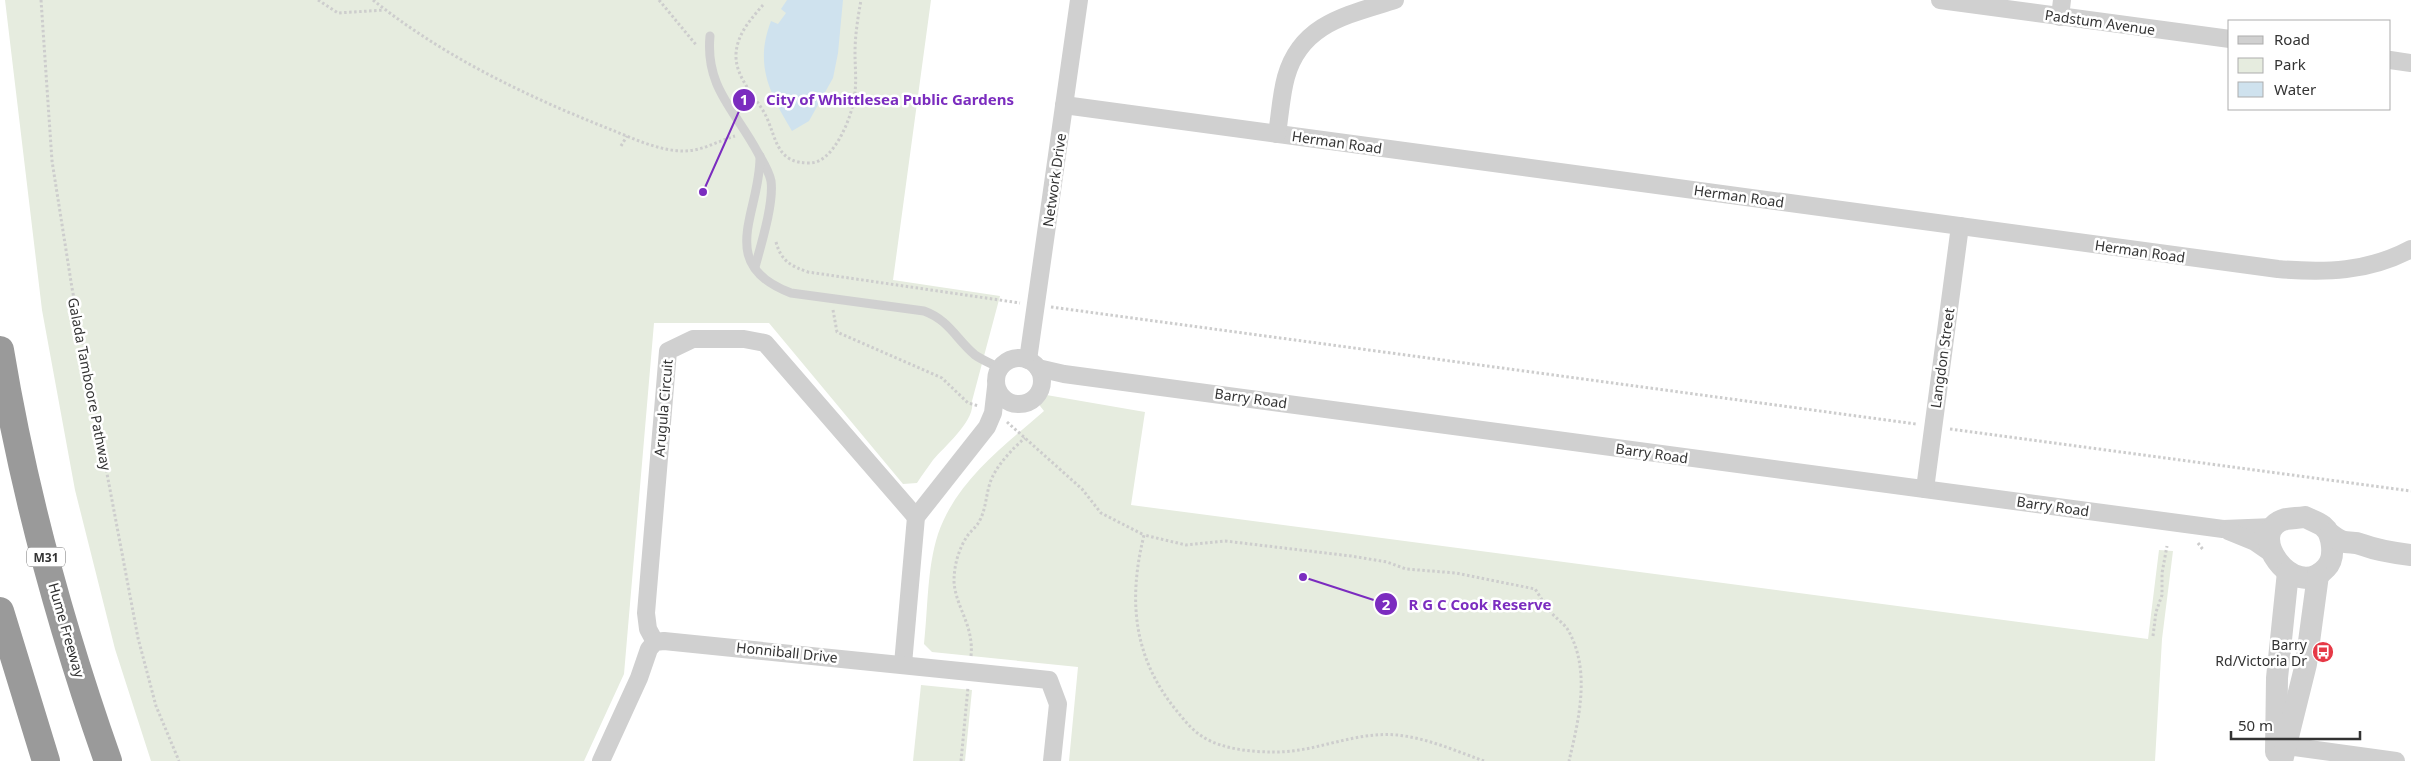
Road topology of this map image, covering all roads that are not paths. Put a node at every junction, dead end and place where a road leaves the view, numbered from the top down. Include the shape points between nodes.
1 (1079, 0) edge
2 (1395, 0) edge
3 (1940, 0) edge
4 (2061, 8) edge
5 (710, 36) dead end
6 (2228, 39) edge
7 (2391, 60) edge
8 (2411, 63) edge
9 (1064, 105) junction
10 (1277, 134) junction
11 (760, 156) junction
12 (1960, 226) junction
13 (2411, 249) edge
14 (755, 267) junction
15 (0, 350) edge
16 (1033, 364) junction
17 (1000, 368) junction
18 (1081, 376) junction
19 (996, 387) junction
20 (1041, 390) junction
21 (1027, 403) junction
22 (998, 413) junction
23 (1925, 489) junction
24 (916, 517) junction
25 (2274, 527) junction
26 (2223, 529) junction
27 (2330, 534) junction
28 (2372, 550) junction
29 (2271, 553) junction
30 (2411, 555) edge
31 (2323, 571) junction
32 (2288, 572) junction
33 (0, 611) edge
34 (655, 642) junction
35 (903, 664) junction
36 (2282, 756) edge
37 (46, 761) edge
38 (108, 761) edge
39 (601, 761) edge
40 (1052, 761) edge
41 (2396, 761) edge

1 - 9 street, Network Drive
2 - 10 street via 1334,20 1303,43 1286,78
3 - 4 street, Padstum Avenue
4 - 6 street, Padstum Avenue
5 - 11 lane via 710,64 720,92
7 - 8 street
9 - 10 street, Herman Road
9 - 16 street, Network Drive via 1036,305
10 - 12 street, Herman Road
11 - 14 lane via 746,242
11 - 14 lane via 771,188
12 - 13 street, Herman Road via 2309,272 2360,268
12 - 23 street, Langdon Street
14 - 17 lane via 774,286 792,292 936,316 976,356
15 - 38 highway, Hume Freeway / M31 via 24,471 56,596
16 - 17 street via 1016,358
16 - 18 street, Barry Road
16 - 20 street via 1042,381
17 - 19 street
18 - 20 street, Barry Road
18 - 23 street, Barry Road
19 - 21 street via 1008,402 1017,405
19 - 22 street
20 - 21 street
21 - 22 street
22 - 24 street
23 - 26 street, Barry Road
24 - 34 street, Arugula Circuit via 765,343 744,339 693,339 668,351 646,613 648,629
24 - 35 street
25 - 26 street, Barry Road
25 - 27 street via 2284,519 2306,517 2323,525
25 - 29 street via 2270,539
26 - 29 street, Barry Road via 2255,542
27 - 28 street via 2342,543 2362,544
27 - 31 street via 2332,552
28 - 30 street
28 - 31 street
29 - 32 street
31 - 32 street via 2303,577
31 - 36 street via 2306,664
32 - 36 street via 2277,678
33 - 37 highway
34 - 35 street, Honniball Drive via 673,641
34 - 39 street via 649,649
35 - 40 street, Honniball Drive via 1049,680 1058,704
36 - 41 street

